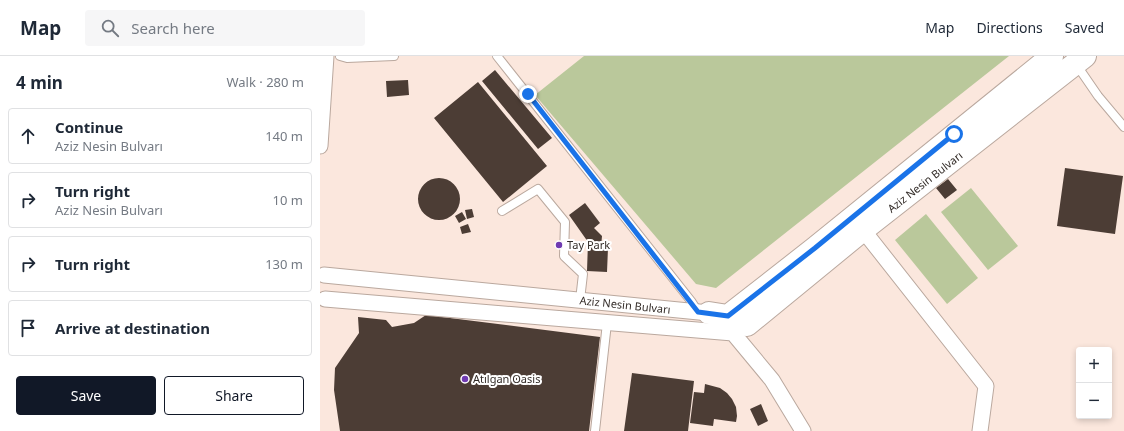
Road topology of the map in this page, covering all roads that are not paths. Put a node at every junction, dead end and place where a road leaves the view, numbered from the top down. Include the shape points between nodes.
1 (326, 56) edge
2 (340, 56) edge
3 (394, 56) edge
4 (497, 56) edge
5 (1052, 56) edge
6 (1080, 60) edge
7 (1124, 127) edge
8 (320, 146) edge
9 (502, 211) dead end
10 (863, 230) junction
11 (322, 272) edge
12 (580, 300) junction
13 (322, 304) edge
14 (723, 320) junction
15 (607, 323) junction
16 (595, 431) edge
17 (803, 431) edge
18 (980, 431) edge

1 - 8 street
2 - 3 lane
4 - 14 lane via 691,301
5 - 14 street, Aziz Nesin Bulvarı
6 - 7 lane via 1098,96
6 - 10 street, Aziz Nesin Bulvarı
9 - 12 lane via 538,189 565,222 564,256 583,274
10 - 14 street, Aziz Nesin Bulvarı
10 - 18 street via 986,386
11 - 12 street, Aziz Nesin Bulvarı
11 - 13 street via 326,283
12 - 14 street, Aziz Nesin Bulvarı
13 - 15 street, Aziz Nesin Bulvarı
14 - 15 street, Aziz Nesin Bulvarı
14 - 17 street via 772,380
15 - 16 lane

